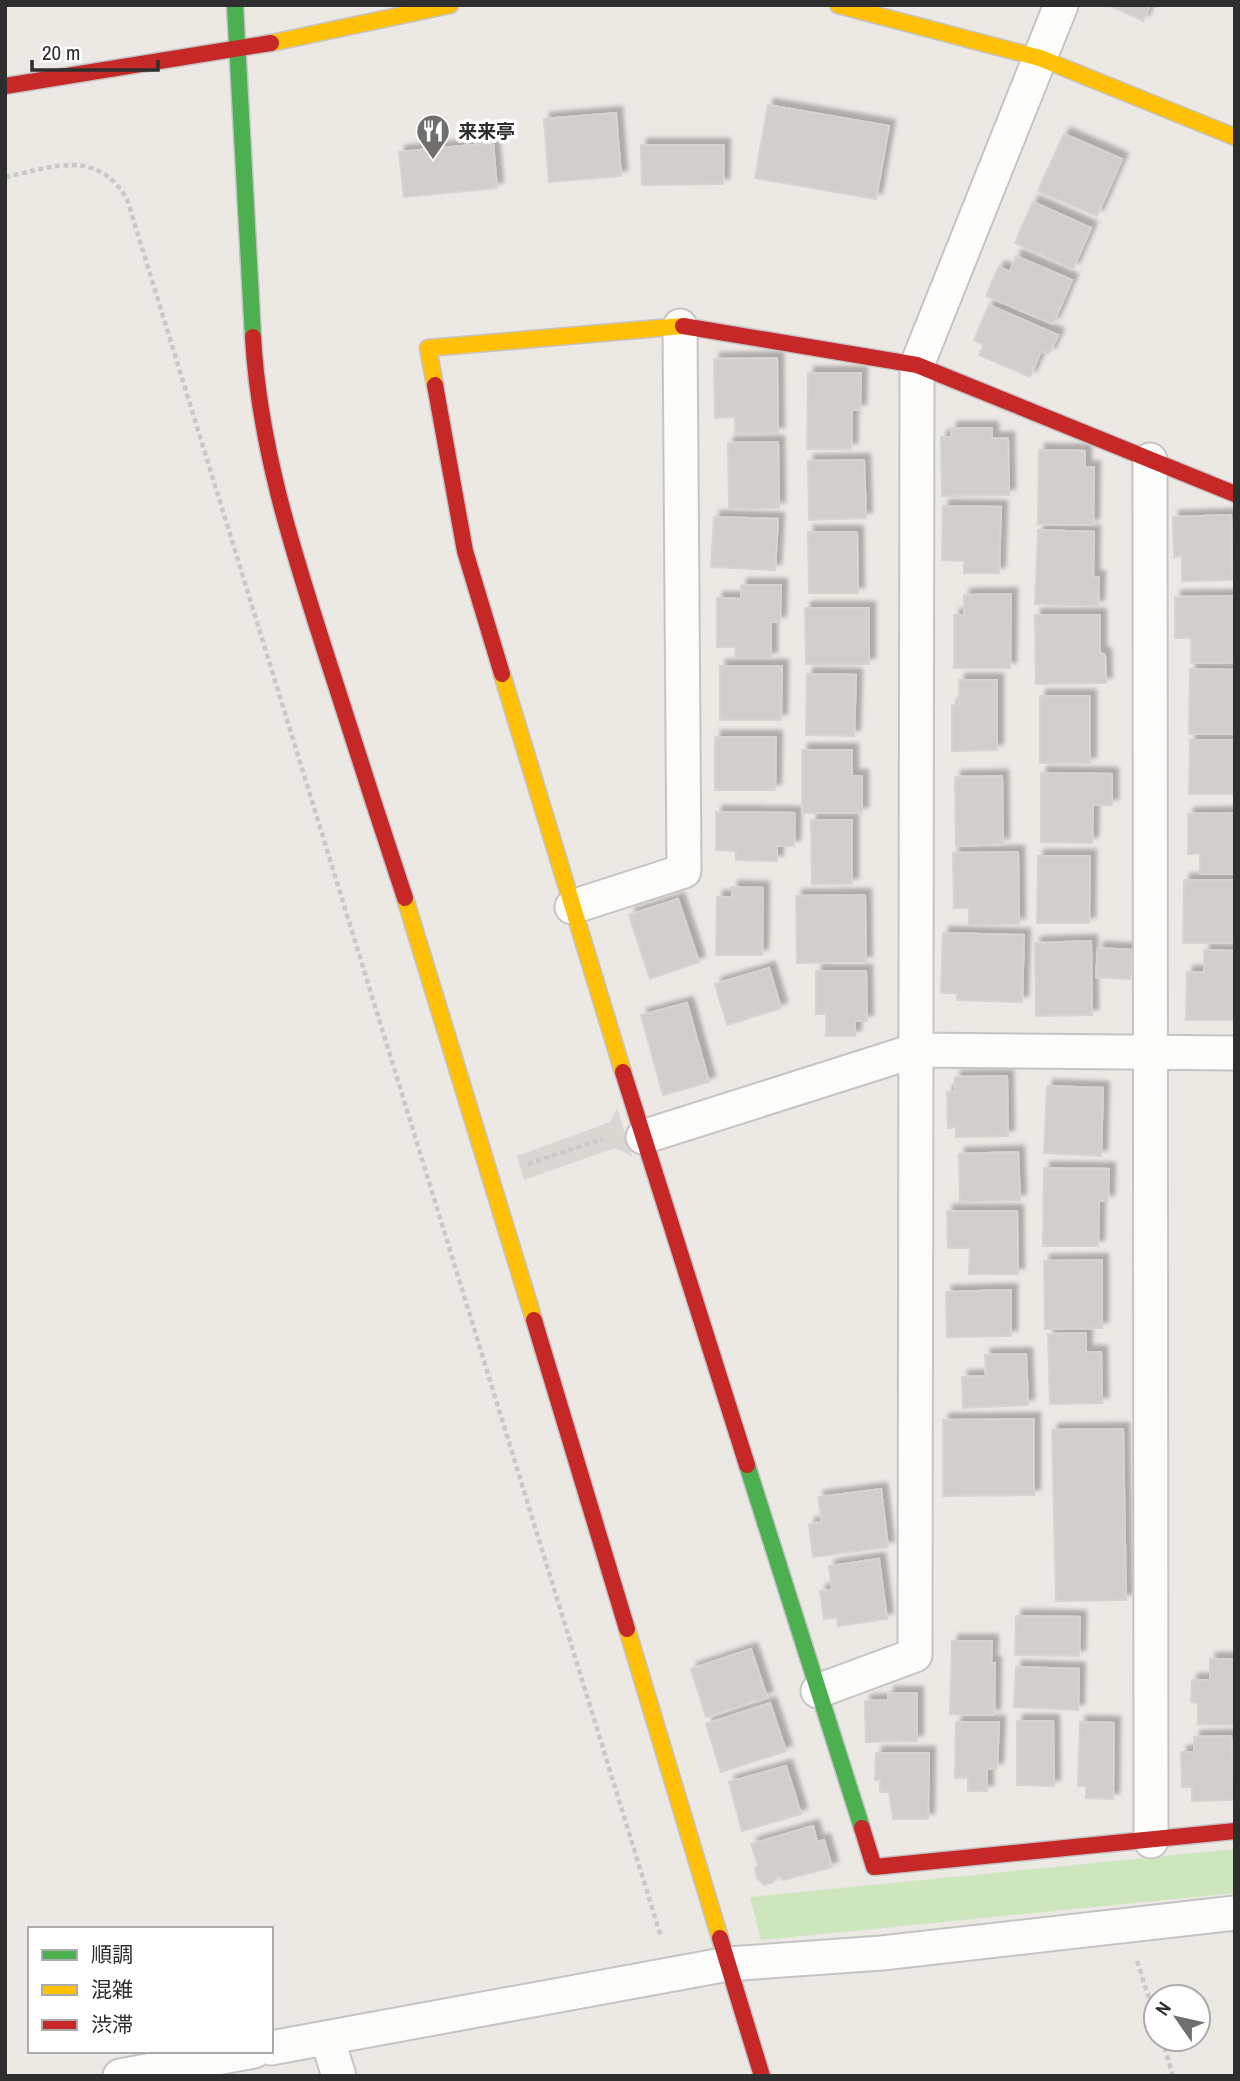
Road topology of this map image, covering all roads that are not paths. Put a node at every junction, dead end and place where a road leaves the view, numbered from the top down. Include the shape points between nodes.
1 (235, 5) edge
2 (450, 5) edge
3 (838, 5) edge
4 (1061, 5) edge
5 (237, 50) junction
6 (1040, 58) junction
7 (5, 86) edge
8 (1235, 137) edge
9 (680, 326) junction
10 (916, 365) junction
11 (1150, 460) junction
12 (1235, 494) edge
13 (572, 907) junction
14 (917, 1050) junction
15 (1153, 1052) junction
16 (1235, 1052) edge
17 (641, 1132) junction
18 (818, 1691) junction
19 (1235, 1831) edge
20 (1151, 1841) junction
21 (1235, 1913) edge
22 (728, 1964) junction
23 (327, 2038) junction
24 (273, 2048) edge
25 (243, 2053) edge
26 (120, 2076) edge
27 (339, 2076) edge
28 (762, 2076) edge

1 - 5 street
2 - 5 street
3 - 6 street
4 - 6 street
5 - 7 street
5 - 22 street via 255,369 270,463 299,570 448,1034
6 - 8 street
6 - 10 street
9 - 10 street
9 - 13 street via 684,871
9 - 13 street via 428,348 465,551
10 - 11 street
10 - 14 street
11 - 12 street
11 - 15 street
13 - 17 street
14 - 15 street
14 - 17 street
14 - 18 street via 915,1656
15 - 16 street
15 - 20 street
17 - 18 street
18 - 20 street via 874,1867
19 - 20 street
21 - 22 street via 882,1953
22 - 23 street
22 - 28 street
23 - 24 street
23 - 27 street
25 - 26 street

